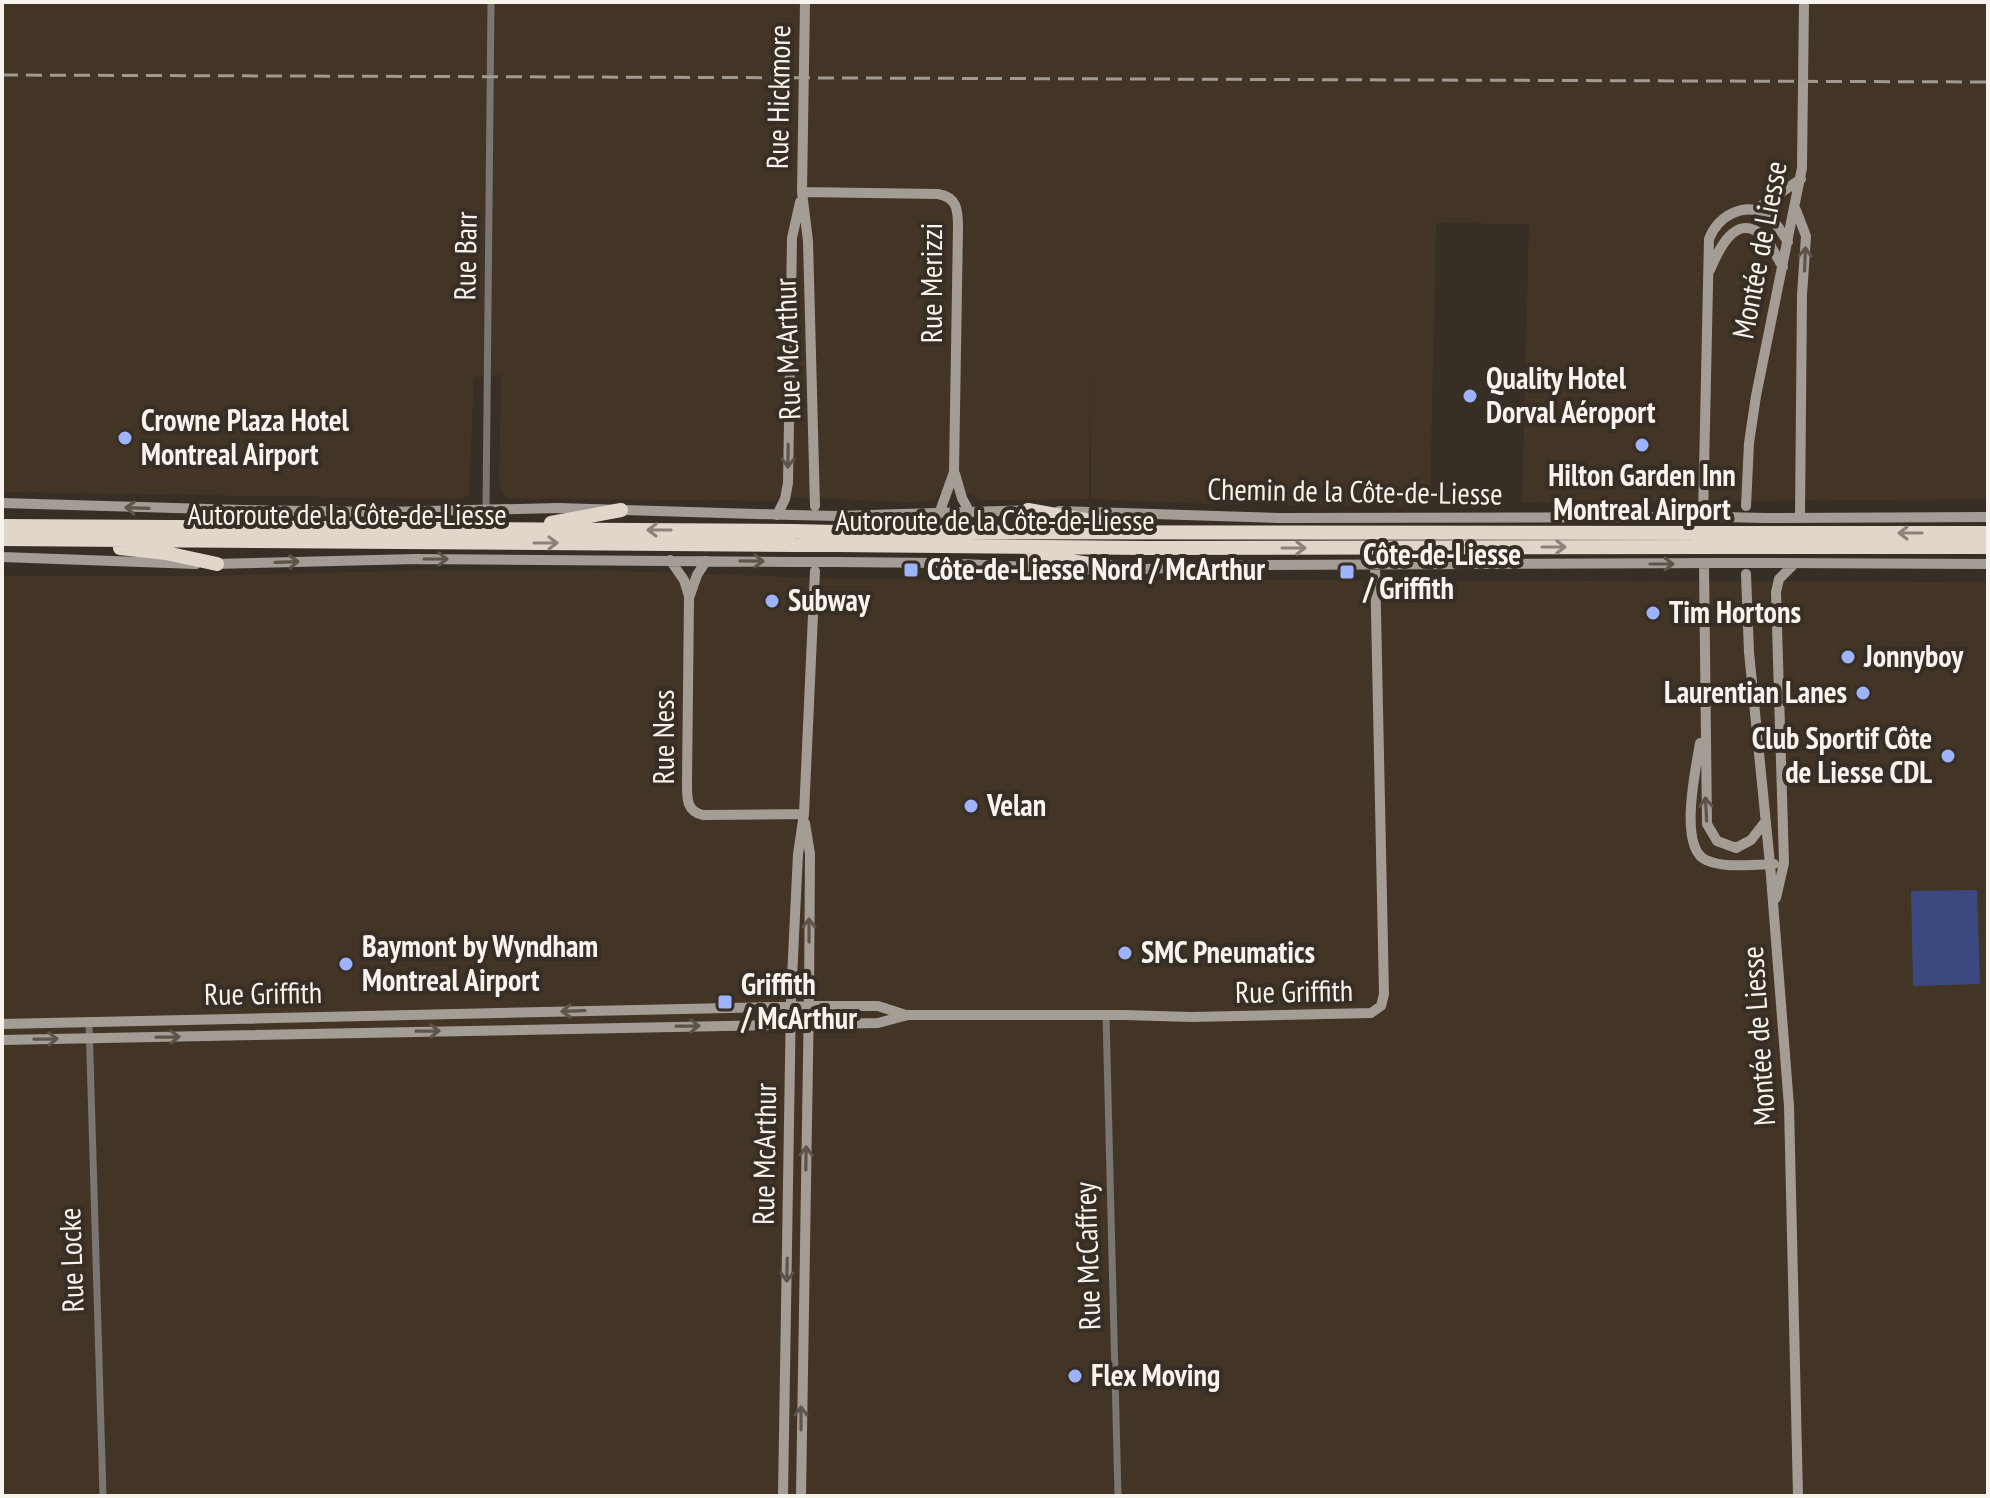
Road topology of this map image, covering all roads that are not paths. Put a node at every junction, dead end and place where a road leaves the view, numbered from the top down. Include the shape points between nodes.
1 (491, 2) edge
2 (805, 2) edge
3 (1804, 2) edge
4 (1801, 179) junction
5 (802, 192) junction
6 (1795, 208) junction
7 (1755, 210) junction
8 (1788, 242) junction
9 (1783, 267) junction
10 (1710, 272) junction
11 (954, 472) junction
12 (2, 503) edge
13 (815, 506) dead end
14 (1746, 506) dead end
15 (486, 510) junction
16 (621, 510) junction
17 (1028, 510) junction
18 (970, 513) junction
19 (939, 514) junction
20 (777, 515) junction
21 (1703, 517) junction
22 (1800, 517) junction
23 (1988, 517) edge
24 (2, 519) edge
25 (2, 526) edge
26 (60, 526) junction
27 (520, 529) junction
28 (1988, 533) edge
29 (1191, 534) junction
30 (793, 538) junction
31 (2, 539) edge
32 (48, 539) junction
33 (836, 539) junction
34 (1721, 540) junction
35 (1766, 540) junction
36 (964, 547) junction
37 (1988, 547) edge
38 (2, 557) edge
39 (670, 560) junction
40 (706, 561) junction
41 (217, 564) junction
42 (1375, 564) junction
43 (1704, 564) junction
44 (1794, 564) junction
45 (1988, 564) edge
46 (1124, 569) junction
47 (815, 571) dead end
48 (1746, 574) dead end
49 (689, 598) junction
50 (1704, 711) junction
51 (804, 814) junction
52 (1765, 822) junction
53 (1784, 863) junction
54 (1770, 864) junction
55 (1773, 909) junction
56 (791, 1006) junction
57 (809, 1006) junction
58 (908, 1015) junction
59 (1106, 1015) junction
60 (320, 1017) junction
61 (249, 1019) junction
62 (89, 1022) junction
63 (2, 1024) edge
64 (791, 1024) junction
65 (808, 1024) junction
66 (321, 1033) junction
67 (249, 1035) junction
68 (90, 1038) junction
69 (2, 1040) edge
70 (103, 1496) edge
71 (783, 1496) edge
72 (801, 1496) edge
73 (1118, 1496) edge
74 (1798, 1496) edge

1 - 15 street, Rue Barr
2 - 5 street, Rue Hickmore
3 - 4 street, Montée de Liesse
4 - 6 street, Montée de Liesse
4 - 7 street
5 - 11 street, Rue Merizzi via 938,194 955,202
5 - 13 street, Rue McArthur
5 -> 20 street via 792,238 788,483
6 - 8 street, Montée de Liesse
22 -> 6 street via 1806,232
7 - 8 street via 1771,219
7 - 10 street via 1734,212 1714,228 1708,242
8 - 9 street, Montée de Liesse
9 - 10 street via 1764,237 1746,229 1723,242
9 - 14 street, Montée de Liesse via 1751,428
10 - 21 street
11 - 18 street, Rue Merizzi
11 - 19 street, Rue Merizzi
15 -> 12 street, Chemin de la Côte-de-Liesse
15 - 16 street, Chemin de la Côte-de-Liesse
16 - 20 street, Chemin de la Côte-de-Liesse
16 - 27 highway
17 - 18 street, Chemin de la Côte-de-Liesse
17 - 21 street, Chemin de la Côte-de-Liesse via 1280,518
17 - 29 highway
18 - 19 street, Chemin de la Côte-de-Liesse
19 - 20 street, Chemin de la Côte-de-Liesse, bridge
21 - 22 street, Chemin de la Côte-de-Liesse, bridge
22 - 23 street, Chemin de la Côte-de-Liesse
24 - 26 highway
25 - 26 highway, Autoroute de la Côte-de-Liesse
26 - 27 highway, Autoroute de la Côte-de-Liesse
30 -> 27 highway, Autoroute de la Côte-de-Liesse
28 -> 35 highway, Autoroute de la Côte-de-Liesse
29 - 33 highway, Autoroute de la Côte-de-Liesse
29 - 34 highway, Autoroute de la Côte-de-Liesse
32 -> 30 highway, Autoroute de la Côte-de-Liesse
30 - 33 highway, Autoroute de la Côte-de-Liesse, bridge
31 - 32 highway, Autoroute de la Côte-de-Liesse
32 - 41 highway
33 - 36 highway, Autoroute de la Côte-de-Liesse
34 - 35 highway, Autoroute de la Côte-de-Liesse, bridge
36 -> 34 highway, Autoroute de la Côte-de-Liesse
35 - 37 highway, Autoroute de la Côte-de-Liesse
36 - 46 highway
38 - 41 street
39 - 40 street
41 -> 39 street
39 - 49 street, Rue Ness
40 -> 46 street, bridge
40 - 49 street, Rue Ness
42 -> 43 street
42 - 46 street
42 - 59 street, Rue Griffith via 1381,1006 1364,1015
43 - 44 street, bridge
43 - 50 street
44 - 45 street
44 - 53 street via 1779,579 1776,592
47 - 51 street, Rue McArthur
48 - 52 street, Montée de Liesse
49 - 51 street, Rue Ness via 689,806 703,815
52 -> 50 street via 1740,847 1725,846 1712,834 1705,811
50 - 54 street via 1693,791 1693,846 1714,863
51 - 56 street, Rue McArthur
57 -> 51 street, Rue McArthur via 810,854
52 - 54 street, Montée de Liesse
53 - 54 street
53 - 55 street
54 - 55 street, Montée de Liesse
55 - 74 street, Montée de Liesse via 1790,1137
56 - 57 street, Rue Griffith
56 -> 60 street, Rue Griffith
56 - 64 street, Rue McArthur
57 - 58 street, Rue Griffith via 878,1006
57 - 65 street, Rue McArthur
58 - 59 street, Rue Griffith
58 - 65 street, Rue Griffith via 878,1023
59 - 73 street, Rue McCaffrey
60 - 61 street, Rue Griffith
60 - 66 street
61 - 62 street, Rue Griffith
61 - 67 street
62 - 63 street, Rue Griffith
62 - 68 street, Rue Locke
64 - 65 street, Rue Griffith
66 -> 64 street, Rue Griffith
64 -> 71 street, Rue McArthur
72 -> 65 street, Rue McArthur
66 - 67 street, Rue Griffith
68 -> 67 street, Rue Griffith
69 -> 68 street, Rue Griffith
68 - 70 street, Rue Locke

